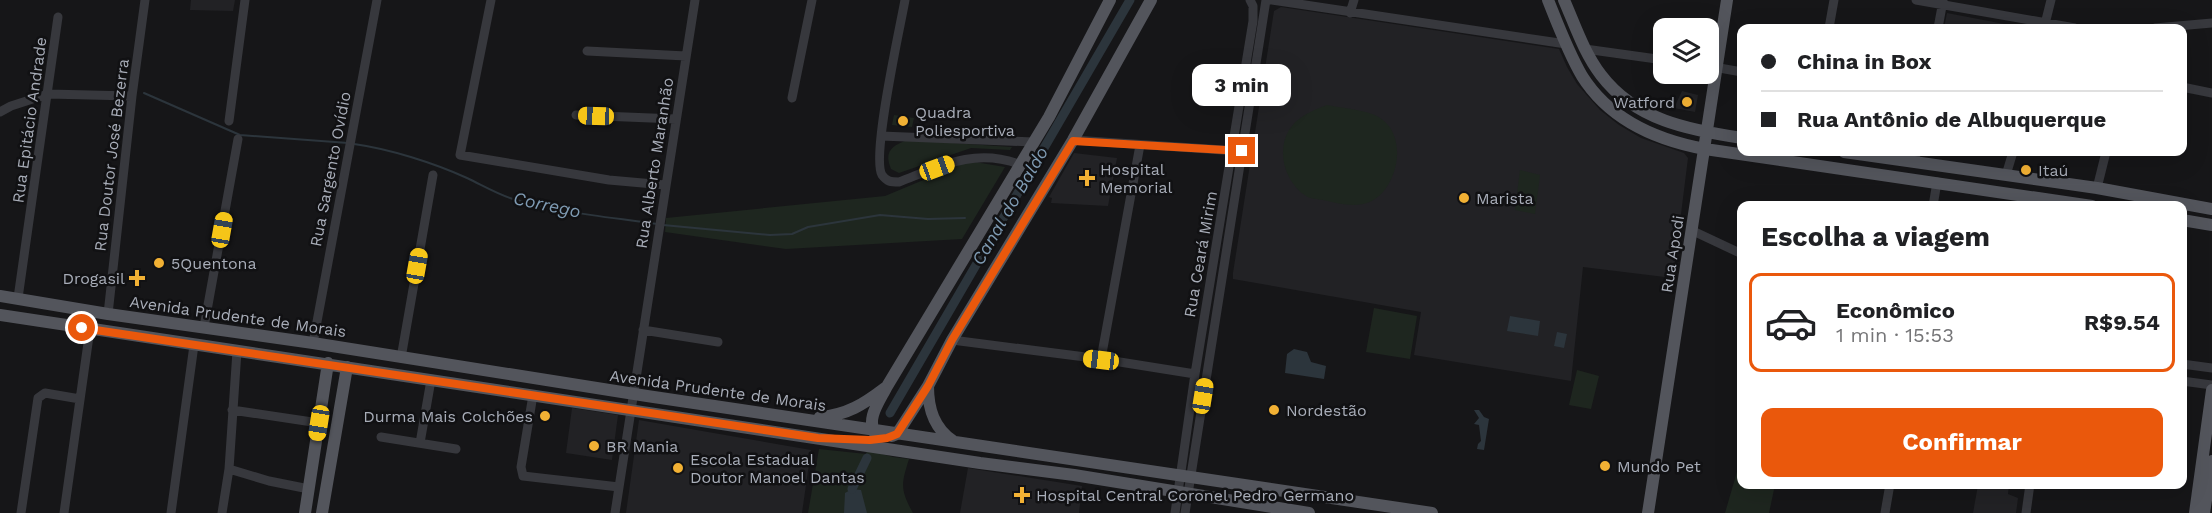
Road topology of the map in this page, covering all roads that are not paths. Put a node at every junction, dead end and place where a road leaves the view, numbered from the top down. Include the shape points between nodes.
1 (145, 0) edge
2 (245, 0) edge
3 (377, 0) edge
4 (491, 0) edge
5 (695, 0) edge
6 (812, 0) edge
7 (905, 0) edge
8 (1110, 0) edge
9 (1150, 0) edge
10 (1250, 0) edge
11 (1266, 0) edge
12 (1272, 0) edge
13 (1354, 0) edge
14 (1548, 0) edge
15 (1564, 0) edge
16 (1727, 0) edge
17 (1834, 0) edge
18 (1916, 0) edge
19 (2051, 0) edge
20 (1943, 2) edge
21 (1312, 4) edge
22 (1102, 6) edge
23 (1350, 13) junction
24 (58, 17) dead end
25 (2212, 23) edge
26 (1830, 24) edge
27 (1939, 24) edge
28 (2036, 24) edge
29 (2045, 24) edge
30 (2187, 25) edge
31 (1719, 38) edge
32 (1566, 44) junction
33 (1585, 48) junction
34 (587, 51) dead end
35 (686, 56) junction
36 (1653, 58) edge
37 (1719, 68) edge
38 (1737, 71) edge
39 (1711, 84) edge
40 (2187, 88) edge
41 (2212, 93) edge
42 (48, 94) junction
43 (132, 96) junction
44 (792, 98) dead end
45 (0, 112) edge
46 (576, 115) dead end
47 (676, 119) junction
48 (228, 121) dead end
49 (1707, 133) junction
50 (881, 136) junction
51 (1737, 137) edge
52 (238, 139) dead end
53 (1073, 141) junction
54 (1033, 142) junction
55 (1140, 145) junction
56 (1705, 149) junction
57 (1237, 151) junction
58 (1737, 154) edge
59 (1753, 156) edge
60 (1915, 156) edge
61 (2012, 156) edge
62 (2105, 156) edge
63 (1019, 164) junction
64 (1985, 172) junction
65 (1878, 174) junction
66 (433, 175) dead end
67 (2006, 175) junction
68 (1937, 182) junction
69 (665, 185) junction
70 (2097, 188) junction
71 (1935, 201) edge
72 (2053, 201) edge
73 (2156, 201) edge
74 (2187, 206) edge
75 (2212, 209) edge
76 (2187, 221) edge
77 (2212, 225) edge
78 (1692, 231) junction
79 (1737, 252) edge
80 (0, 296) edge
81 (18, 298) junction
82 (108, 314) junction
83 (0, 315) edge
84 (204, 327) junction
85 (90, 329) junction
86 (643, 330) junction
87 (952, 340) junction
88 (718, 342) dead end
89 (313, 343) junction
90 (194, 345) junction
91 (237, 351) junction
92 (401, 358) junction
93 (1101, 360) junction
94 (328, 363) junction
95 (2187, 365) edge
96 (347, 367) junction
97 (2212, 368) edge
98 (1195, 374) junction
99 (431, 380) junction
100 (2187, 382) edge
101 (2212, 385) edge
102 (928, 386) junction
103 (886, 388) junction
104 (324, 390) junction
105 (2212, 390) edge
106 (343, 392) junction
107 (633, 394) junction
108 (533, 396) junction
109 (80, 399) junction
110 (232, 410) junction
111 (630, 410) junction
112 (794, 418) junction
113 (319, 423) junction
114 (876, 434) junction
115 (897, 434) junction
116 (381, 437) dead end
117 (826, 439) junction
118 (420, 442) junction
119 (954, 442) junction
120 (456, 449) dead end
121 (902, 451) junction
122 (2212, 461) edge
123 (1120, 466) junction
124 (229, 469) junction
125 (1074, 475) junction
126 (1185, 476) junction
127 (619, 487) junction
128 (309, 489) junction
129 (1889, 489) edge
130 (2029, 489) edge
131 (1182, 494) junction
132 (1351, 507) edge
133 (1246, 508) edge
134 (21, 513) edge
135 (64, 513) edge
136 (171, 513) edge
137 (222, 513) edge
138 (305, 513) edge
139 (322, 513) edge
140 (615, 513) edge
141 (1174, 513) edge
142 (1185, 513) edge
143 (1303, 513) edge
144 (1432, 513) edge
145 (1648, 513) edge
146 (1886, 513) edge
147 (2026, 513) edge
148 (2195, 513) edge
149 (2204, 513) edge

1 - 43 street, Rua Doutor José Bezerra
2 - 48 street
3 - 89 street, Rua Sargento Ovídio
4 - 69 street via 460,155 609,180
5 - 35 street, Rua Alberto Maranhão
6 - 44 street
7 - 50 street
8 - 22 main road
9 - 53 main road
10 - 57 street, Rua Ceará Mirim via 1253,21
11 - 57 street, Rua Ceará Mirim
12 - 21 street
13 - 23 street
14 - 32 main road
15 - 33 main road
16 - 31 main road, Rua Apodi
17 - 26 street
18 - 20 street
19 - 29 street
20 - 27 street
20 - 28 street
21 - 23 street
22 - 54 main road via 1065,87
23 - 32 street
24 - 42 street, Rua Epitácio Andrade
25 - 30 street
32 - 56 main road via 1588,85 1612,110 1654,135
33 - 36 street
33 - 49 main road via 1600,75 1635,106 1670,124
34 - 35 street
35 - 47 street, Rua Alberto Maranhão
37 - 38 street
39 - 49 main road, Rua Apodi
40 - 41 street
42 - 43 street
42 - 45 street
42 - 81 street, Rua Epitácio Andrade
43 - 82 street, Rua Doutor José Bezerra
46 - 47 street
47 - 69 street, Rua Alberto Maranhão
49 - 51 main road
49 - 56 main road, Rua Apodi
50 - 54 street
50 - 63 street via 880,169 889,182 972,157
52 - 84 street
53 - 55 street
53 - 87 main road
54 - 63 main road
55 - 57 street
55 - 93 street
56 - 58 main road
56 - 78 main road, Rua Apodi
57 - 98 street, Rua Ceará Mirim
57 - 126 street, Rua Ceará Mirim
59 - 65 main road
60 - 64 main road
60 - 65 main road via 1910,171
61 - 67 street
62 - 70 street
63 - 103 main road
64 - 67 main road
64 - 68 main road via 1944,172
65 - 68 main road
66 - 92 street
67 - 70 main road
68 - 71 street
68 - 72 main road
69 - 86 street, Rua Alberto Maranhão
70 - 73 main road
74 - 75 main road
76 - 77 main road
78 - 79 street
78 - 145 main road, Rua Apodi
80 - 81 main road, Avenida Prudente de Morais
81 - 82 main road, Avenida Prudente de Morais
82 - 84 main road, Avenida Prudente de Morais
83 - 85 main road, Avenida Prudente de Morais
84 - 89 main road, Avenida Prudente de Morais
85 - 90 main road, Avenida Prudente de Morais
85 - 109 street
86 - 88 street
86 - 107 street, Rua Alberto Maranhão
87 - 93 street
87 - 102 main road
89 - 92 main road, Avenida Prudente de Morais
90 - 91 main road, Avenida Prudente de Morais
90 - 136 street
91 - 94 main road, Avenida Prudente de Morais
91 - 110 street
92 - 107 main road, Avenida Prudente de Morais
93 - 98 street
94 - 96 main road, Avenida Prudente de Morais
94 - 104 main road
95 - 97 street
96 - 99 main road, Avenida Prudente de Morais
96 - 106 main road
98 - 126 street, Rua Ceará Mirim
99 - 108 main road, Avenida Prudente de Morais
99 - 118 street
100 - 101 street
102 - 115 main road
102 - 119 main road via 934,419
103 - 112 main road via 843,413
103 - 114 main road via 872,418
104 - 106 main road via 336,386
104 - 113 main road
105 - 148 main road
106 - 139 main road
107 - 111 street, Rua Alberto Maranhão
107 - 112 main road, Avenida Prudente de Morais
108 - 111 main road, Avenida Prudente de Morais
108 - 127 street via 521,467 523,476
109 - 134 street via 45,393 38,398
109 - 135 street
110 - 113 street
110 - 124 street
111 - 117 main road, Avenida Prudente de Morais
111 - 127 street, Rua Alberto Maranhão
112 - 114 main road, Avenida Prudente de Morais
113 - 128 main road
114 - 115 main road, Avenida Prudente de Morais
114 - 117 main road
114 - 121 main road via 888,446
115 - 119 main road, Avenida Prudente de Morais
116 - 118 street
117 - 121 main road, Avenida Prudente de Morais
118 - 120 street
119 - 123 main road, Avenida Prudente de Morais
121 - 125 main road, Avenida Prudente de Morais
122 - 149 main road
123 - 125 main road via 1083,468
123 - 126 main road, Avenida Prudente de Morais
124 - 128 street
124 - 137 street
125 - 131 main road, Avenida Prudente de Morais
126 - 131 street, Rua Ceará Mirim
126 - 132 main road, Avenida Prudente de Morais
127 - 140 street, Rua Alberto Maranhão
128 - 138 main road
129 - 146 street
130 - 147 street
131 - 133 main road, Avenida Prudente de Morais
131 - 141 street, Rua Ceará Mirim
131 - 142 street, Rua Ceará Mirim
132 - 144 main road, Avenida Prudente de Morais
133 - 143 main road, Avenida Prudente de Morais

